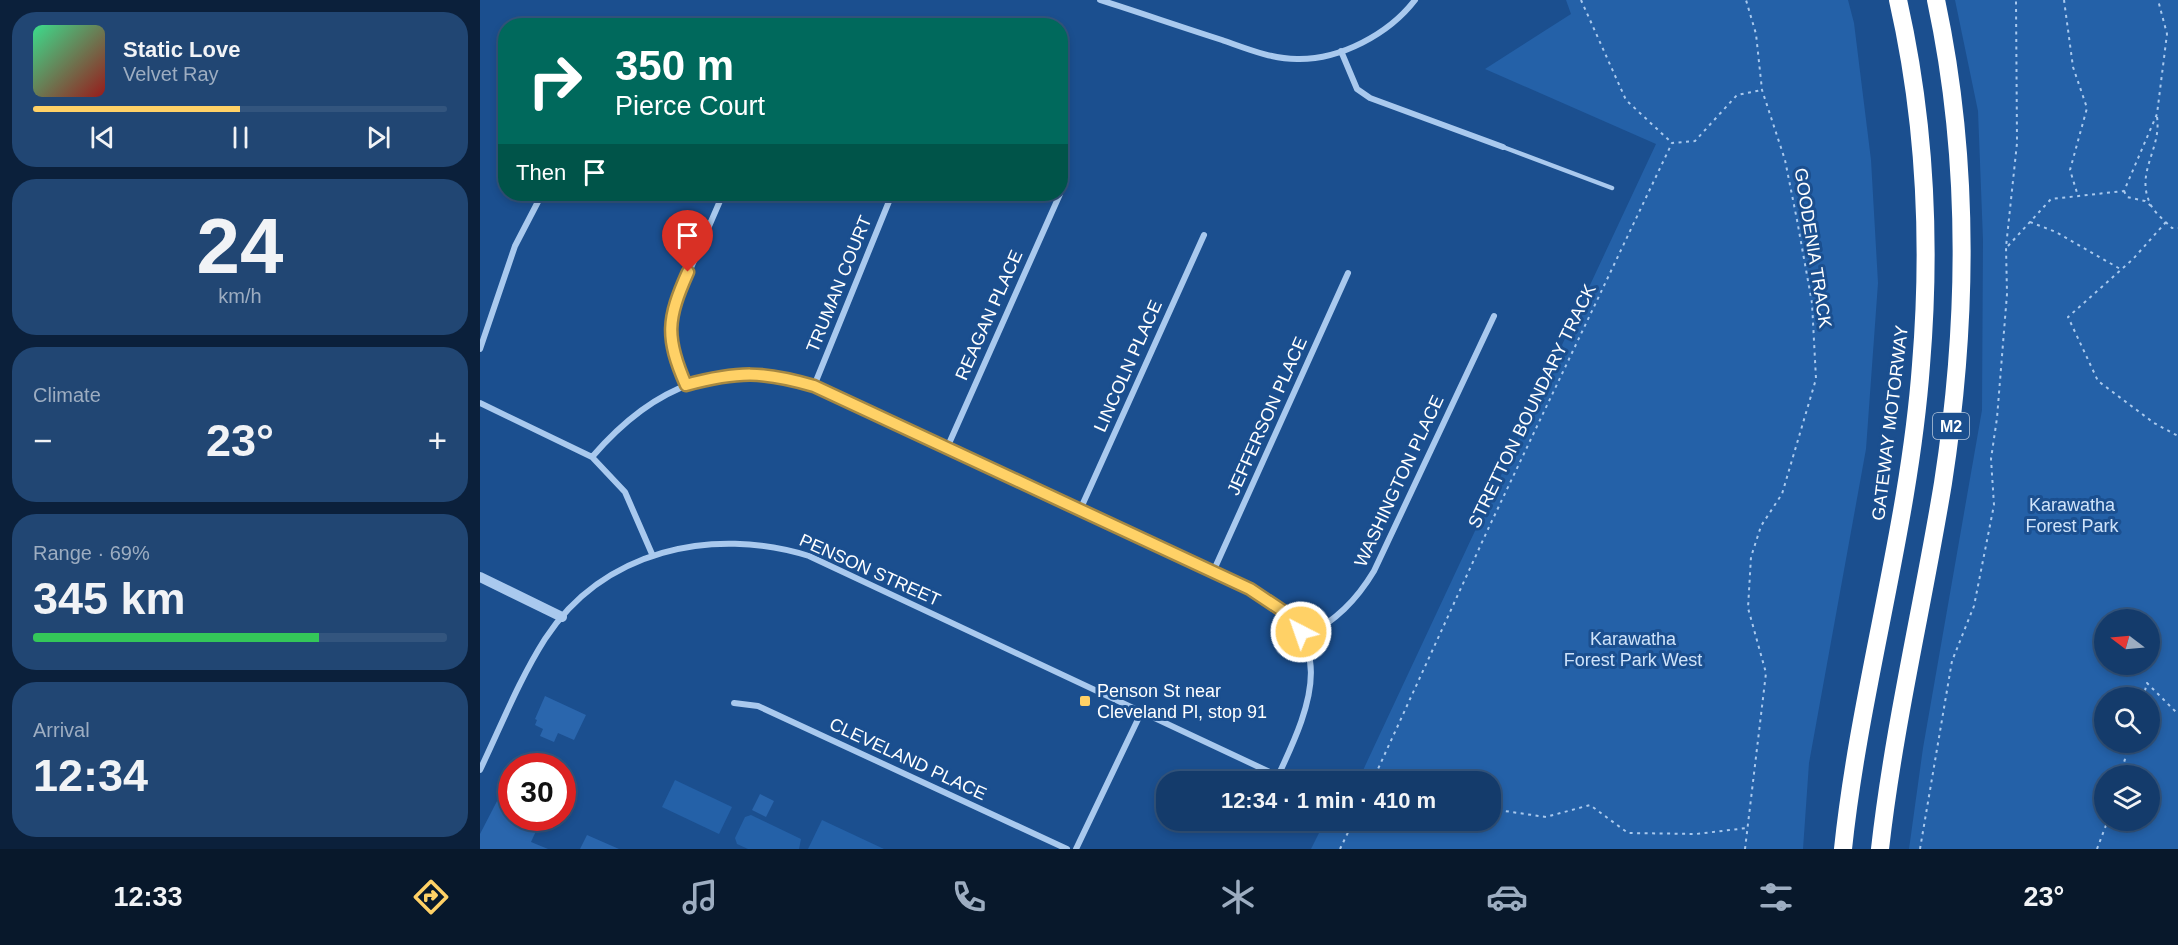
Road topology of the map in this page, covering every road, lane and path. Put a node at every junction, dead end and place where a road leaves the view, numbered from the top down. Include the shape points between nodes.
1 (1100, 0) edge
2 (1415, 0) edge
3 (1581, 0) edge
4 (1746, 0) edge
5 (1898, 0) edge
6 (1936, 0) edge
7 (2016, 0) edge
8 (2064, 0) edge
9 (2158, 0) edge
10 (1341, 51) junction
11 (1762, 90) junction
12 (2157, 114) junction
13 (1672, 143) junction
14 (1503, 147) joint
15 (1612, 188) dead end
16 (2124, 191) junction
17 (2078, 196) junction
18 (538, 201) edge
19 (720, 201) edge
20 (889, 201) edge
21 (1057, 201) edge
22 (2153, 208) junction
23 (2030, 222) junction
24 (2166, 222) junction
25 (2178, 228) edge
26 (1204, 235) dead end
27 (2006, 247) junction
28 (2122, 270) junction
29 (1348, 273) dead end
30 (1494, 316) dead end
31 (480, 349) edge
32 (686, 385) junction
33 (814, 386) junction
34 (480, 403) edge
35 (2178, 436) edge
36 (947, 448) junction
37 (592, 457) junction
38 (1080, 510) junction
39 (652, 554) junction
40 (1213, 572) junction
41 (480, 577) edge
42 (562, 617) junction
43 (1304, 638) junction
44 (2160, 696) edge
45 (734, 703) dead end
46 (1141, 713) junction
47 (2178, 714) edge
48 (480, 770) edge
49 (1267, 771) edge
50 (1280, 771) edge
51 (1377, 771) edge
52 (1501, 810) edge
53 (1747, 828) junction
54 (1349, 831) edge
55 (2104, 831) edge
56 (1067, 849) edge
57 (1076, 849) edge
58 (1340, 849) edge
59 (1745, 849) edge
60 (1843, 849) edge
61 (1880, 849) edge
62 (1920, 849) edge
63 (2097, 849) edge

1 - 10 street via 1264,54 1296,60
2 - 10 street via 1390,27
3 - 13 path via 1626,100
4 - 11 path, GOODENIA TRACK via 1756,34
5 - 60 highway, GATEWAY MOTORWAY / M2 via 1915,94 1923,186 1925,295 1921,367 1900,519 1858,739
6 - 61 highway, M2 via 1955,116 1960,184 1959,353 1943,481 1896,726
7 - 27 path via 2017,143
8 - 17 path via 2073,67 2087,108 2070,170
9 - 12 path via 2167,34
10 - 14 street via 1357,89 1370,98
11 - 13 path via 1737,95 1695,141
11 - 53 path, GOODENIA TRACK via 1785,159 1795,210 1812,303 1816,379 1782,494 1761,526 1751,557 1748,608 1766,673
12 - 16 path
12 - 22 path via 2159,129 2143,183
13 - 51 path, STRETTON BOUNDARY TRACK
14 - 15 lane
16 - 17 path
16 - 22 path via 2127,197 2145,201
17 - 23 path via 2051,199
18 - 31 street via 515,246
19 - 32 street via 670,316 671,342
20 - 33 street, TRUMAN COURT
21 - 36 street, REAGAN PLACE
22 - 24 path
23 - 27 path
23 - 28 path via 2056,232
24 - 25 path
24 - 28 path
26 - 38 street, LINCOLN PLACE
27 - 62 path via 2005,314 1991,459 1994,505 1974,606 1952,661
28 - 35 path via 2068,317 2098,381
29 - 40 street, JEFFERSON PLACE
30 - 43 street, WASHINGTON PLACE via 1374,571 1340,616
32 - 33 street via 723,375 757,373
32 - 37 street via 660,398
33 - 36 street
34 - 37 street
36 - 38 street
37 - 39 street via 625,492
38 - 40 street
39 - 42 street, PENSON STREET via 602,581
39 - 46 street, PENSON STREET via 702,544 744,543 809,556
40 - 43 street via 1273,603
41 - 42 street
42 - 48 street, PENSON STREET via 525,674
43 - 50 street via 1310,660 1308,704
44 - 47 path
45 - 56 street, CLEVELAND PLACE via 758,706
46 - 49 street, PENSON STREET
46 - 57 street
52 - 53 path via 1546,817 1590,805 1628,833 1696,834
53 - 59 path, GOODENIA TRACK
54 - 58 path
55 - 63 path

